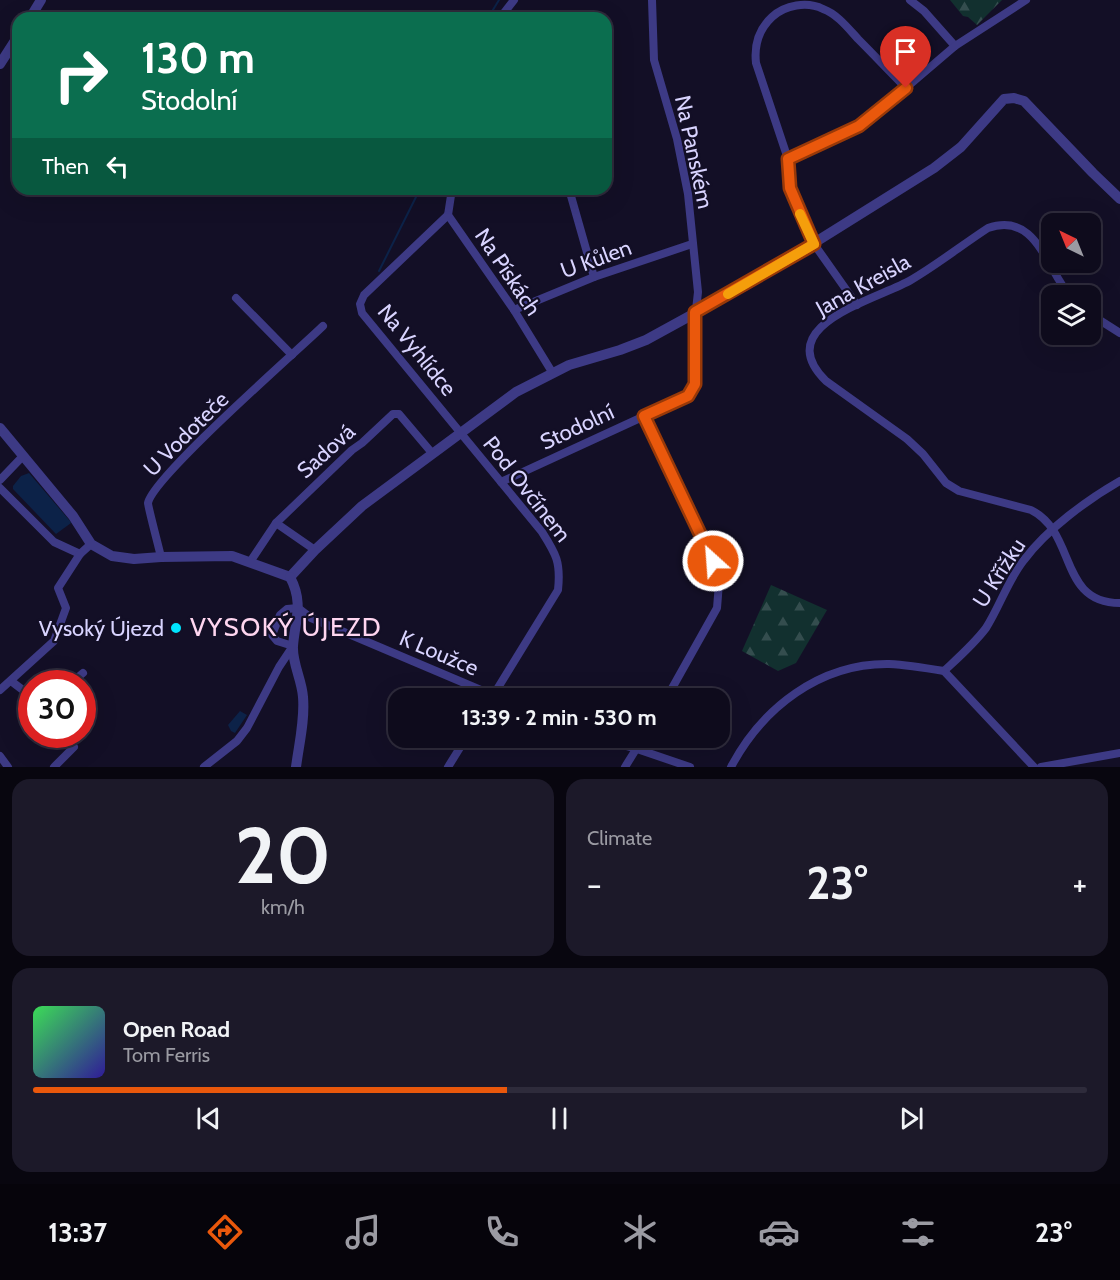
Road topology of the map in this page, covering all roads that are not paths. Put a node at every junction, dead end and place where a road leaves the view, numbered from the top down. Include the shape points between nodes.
1 (652, 0) edge
2 (910, 0) edge
3 (1026, 0) edge
4 (12, 45) edge
5 (955, 46) junction
6 (0, 64) edge
7 (906, 88) junction
8 (788, 159) junction
9 (452, 195) edge
10 (571, 195) edge
11 (1120, 199) edge
12 (448, 215) junction
13 (692, 244) junction
14 (814, 244) junction
15 (594, 277) junction
16 (1063, 285) edge
17 (236, 298) dead end
18 (857, 305) junction
19 (514, 310) junction
20 (695, 312) junction
21 (1101, 321) edge
22 (323, 326) dead end
23 (1120, 333) edge
24 (292, 356) junction
25 (552, 372) junction
26 (644, 416) junction
27 (0, 428) edge
28 (460, 432) junction
29 (432, 453) junction
30 (23, 456) junction
31 (0, 480) edge
32 (1120, 481) edge
33 (501, 482) junction
34 (0, 488) edge
35 (276, 523) junction
36 (1054, 529) junction
37 (91, 544) junction
38 (315, 550) junction
39 (80, 554) junction
40 (161, 557) junction
41 (250, 562) junction
42 (290, 577) junction
43 (1120, 603) edge
44 (298, 609) junction
45 (293, 646) junction
46 (944, 671) junction
47 (11, 681) junction
48 (18, 686) edge
49 (473, 688) edge
50 (502, 688) edge
51 (672, 688) edge
52 (0, 690) edge
53 (73, 748) edge
54 (460, 748) edge
55 (633, 748) edge
56 (637, 749) junction
57 (1120, 753) edge
58 (0, 756) edge
59 (8, 767) edge
60 (54, 767) edge
61 (204, 767) edge
62 (296, 767) edge
63 (448, 767) edge
64 (625, 767) edge
65 (690, 767) edge
66 (731, 767) edge
67 (1034, 767) edge
68 (1041, 767) edge

1 - 13 street, Na Panském via 654,60 677,139 688,194
2 - 5 street
3 - 5 street
4 - 6 street
5 - 7 street
7 - 8 street via 859,126
7 - 8 street via 824,9 806,5 785,8 773,15 758,34 755,53
8 - 14 street via 790,188
9 - 12 street, Na Pískách
10 - 15 street
11 - 14 street via 1024,101 1004,99 961,147 934,168
12 - 19 street, Na Pískách
12 - 28 street, Na Vyhlídce via 364,295 360,308
13 - 15 street, U Kůlen
13 - 20 street, Na Panském via 698,292
14 - 18 street
14 - 20 street
15 - 19 street, U Kůlen
16 - 18 street, Jana Kreisla via 1033,238 1022,230 997,225 908,282
17 - 24 street
18 - 36 street, Jana Kreisla via 819,327 809,353 815,371 908,439 946,483 959,491 1031,510
19 - 25 street, Na Pískách
20 - 25 street via 646,340
20 - 26 street, Stodolní via 693,391
21 - 23 street
22 - 24 street, U Vodoteče
24 - 40 street, U Vodoteče via 188,453 153,492 148,504
25 - 28 street
26 - 33 street, Stodolní
26 - 51 street via 713,561 719,583 717,609
27 - 30 street
28 - 29 street
28 - 33 street, Pod Ovčínem
29 - 35 street, Sadová via 399,414 393,414
29 - 38 street via 362,506
30 - 31 street
30 - 37 street via 74,516
32 - 36 street, U Křížku
33 - 50 street, Pod Ovčínem via 542,532 557,556 560,572 558,590
34 - 39 street via 54,543
35 - 38 street
35 - 41 street, Sadová
36 - 43 street via 1084,591 1097,600
36 - 46 street, U Křížku via 1023,561 973,644
37 - 39 street
37 - 40 street via 112,556
38 - 42 street
39 - 47 street via 58,588 66,608 54,641
40 - 41 street via 222,555
41 - 42 street
42 - 44 street
44 - 45 street
44 - 45 street via 287,609 280,615 272,635
44 - 49 street, K Loužce
45 - 61 street via 247,728
45 - 62 street via 304,706
46 - 66 street via 889,664 862,666 817,681 775,708 757,726
46 - 67 street
47 - 48 street
47 - 52 street
53 - 60 street
54 - 63 street
55 - 56 street
56 - 64 street
56 - 65 street
57 - 68 street
58 - 59 street

